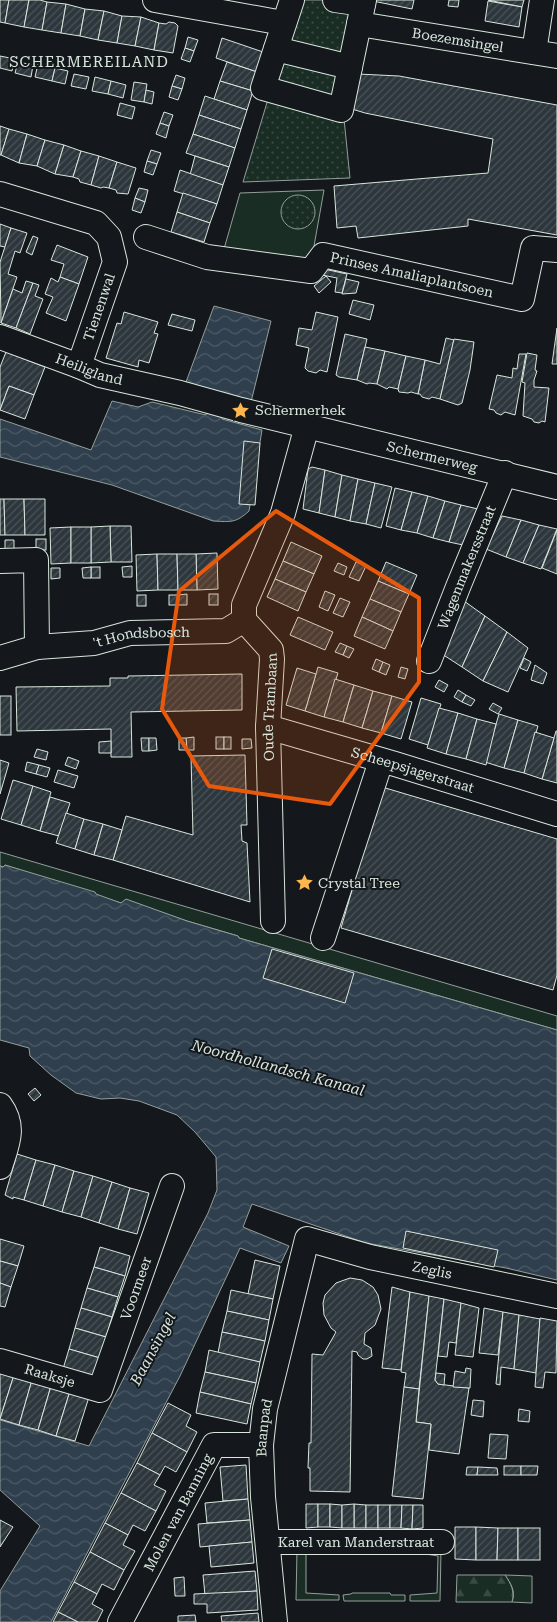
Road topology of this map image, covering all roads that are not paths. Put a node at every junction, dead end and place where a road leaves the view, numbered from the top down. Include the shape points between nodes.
1 (155, 0) edge
2 (292, 0) edge
3 (335, 0) edge
4 (542, 0) edge
5 (365, 14) edge
6 (283, 23) junction
7 (276, 49) junction
8 (534, 52) junction
9 (557, 56) edge
10 (350, 67) junction
11 (0, 194) edge
12 (146, 237) dead end
13 (557, 250) edge
14 (0, 337) edge
15 (80, 366) junction
16 (307, 426) junction
17 (505, 473) junction
18 (557, 487) edge
19 (0, 561) edge
20 (244, 620) junction
21 (37, 647) junction
22 (0, 658) edge
23 (429, 661) dead end
24 (268, 728) junction
25 (381, 761) junction
26 (557, 814) edge
27 (272, 921) dead end
28 (323, 938) dead end
29 (0, 1105) edge
30 (0, 1167) edge
31 (172, 1186) dead end
32 (307, 1238) joint
33 (557, 1296) edge
34 (0, 1362) edge
35 (100, 1390) joint
36 (261, 1445) junction
37 (268, 1542) junction
38 (442, 1542) dead end
39 (120, 1622) edge
40 (275, 1622) edge

1 - 6 street
2 - 6 street
3 - 5 street, Boezemsingel
4 - 8 street
5 - 8 street, Boezemsingel
5 - 10 street
6 - 7 street
7 - 10 street
7 - 10 street via 263,88 342,110
8 - 9 street, Boezemsingel
11 - 15 street, Tienenwal via 96,223 109,237 115,262
12 - 13 street, Prinses Amaliaplantsoen via 207,257 311,271 323,255 522,299 533,248
14 - 15 street, Heiligland
15 - 16 street, Heiligland via 100,376
16 - 17 street, Schermerweg
16 - 20 street via 283,513 244,605
17 - 18 street, Schermerweg
17 - 23 street, Wagenmakersstraat
19 - 21 street via 36,560
20 - 21 street, 't Hondsbosch via 226,631 130,633 94,644
20 - 24 street, Oude Trambaan via 271,650
21 - 22 street, 't Hondsbosch
24 - 25 street, Scheepsjagerstraat
24 - 27 street, Oude Trambaan
25 - 26 street, Scheepsjagerstraat
25 - 28 street
29 - 30 street via 7,1117 10,1134
31 - 35 street, Voormeer
32 - 33 street, Zeglis via 370,1257
32 - 36 street, Baanpad via 265,1409
34 - 35 street, Raaksje
36 - 37 street, Baanpad
36 - 39 street, Molen van Banning via 214,1444
37 - 38 street, Karel van Manderstraat
37 - 40 street, Baanpad

